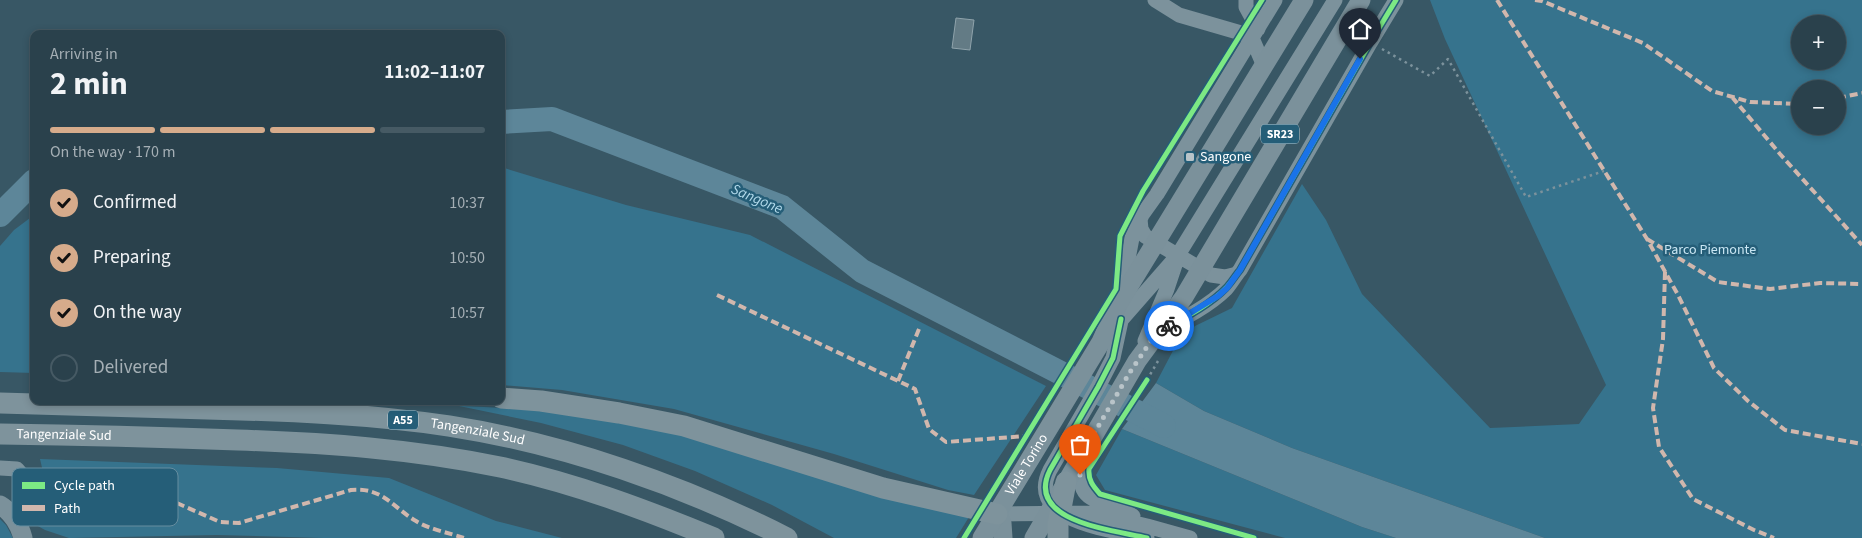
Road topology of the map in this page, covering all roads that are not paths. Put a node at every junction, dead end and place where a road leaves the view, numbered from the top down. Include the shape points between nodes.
1 (1155, 0) edge
2 (1246, 0) edge
3 (1275, 0) edge
4 (1304, 0) edge
5 (1335, 0) edge
6 (1361, 0) edge
7 (1396, 0) edge
8 (1255, 33) junction
9 (1264, 66) junction
10 (1140, 219) junction
11 (1155, 242) junction
12 (1178, 255) junction
13 (1200, 269) junction
14 (1237, 274) junction
15 (1124, 293) junction
16 (1157, 332) junction
17 (1103, 350) junction
18 (1138, 371) junction
19 (505, 398) edge
20 (0, 403) edge
21 (30, 404) edge
22 (61, 405) edge
23 (101, 405) edge
24 (91, 406) junction
25 (0, 434) edge
26 (1085, 449) junction
27 (1066, 482) joint
28 (0, 505) edge
29 (997, 514) junction
30 (12, 519) edge
31 (1055, 519) edge
32 (21, 531) edge
33 (1147, 532) edge
34 (32, 538) edge
35 (714, 538) edge
36 (786, 538) edge
37 (982, 538) edge
38 (1003, 538) edge
39 (1034, 538) edge
40 (1190, 538) edge

1 - 8 street via 1179,15 1241,33
2 - 8 street
3 - 8 street
4 - 9 main road, Viale Torino
5 - 12 street
6 - 13 main road, SR23
7 - 14 street
8 - 9 street
8 - 10 street
9 - 11 main road, Viale Torino
10 - 11 street via 1145,236
10 - 15 street via 1130,248
11 - 12 street
11 - 15 main road, Viale Torino
12 - 13 street
12 - 17 street via 1122,319
12 - 18 street
13 - 14 street via 1217,277
13 - 16 main road, SR23 via 1184,297
14 - 16 street via 1218,296
15 - 17 main road, Viale Torino
16 - 18 main road, SR23
17 - 29 main road, Viale Torino via 1072,391
17 - 31 street via 1089,403 1047,476 1046,490
18 - 26 main road, SR23 via 1107,411
19 - 29 highway via 541,401 684,426 882,488
20 - 21 highway, Tangenziale Sud / A55
22 - 24 highway, Tangenziale Sud / A55
23 - 24 highway
24 - 36 highway, Tangenziale Sud / A55 via 340,413 450,426 562,451 620,469 716,506
25 - 35 highway, Tangenziale Sud / A55 via 314,443 438,456 499,467 603,495
26 - 27 main road, SR23
26 - 33 street via 1080,475 1086,494 1096,502 1126,511
27 - 31 highway
28 - 30 main road
29 - 31 street
29 - 37 main road, Viale Torino
29 - 38 main road via 1002,523
31 - 33 street
31 - 33 street via 1093,513
31 - 39 main road
32 - 34 main road
33 - 40 street

